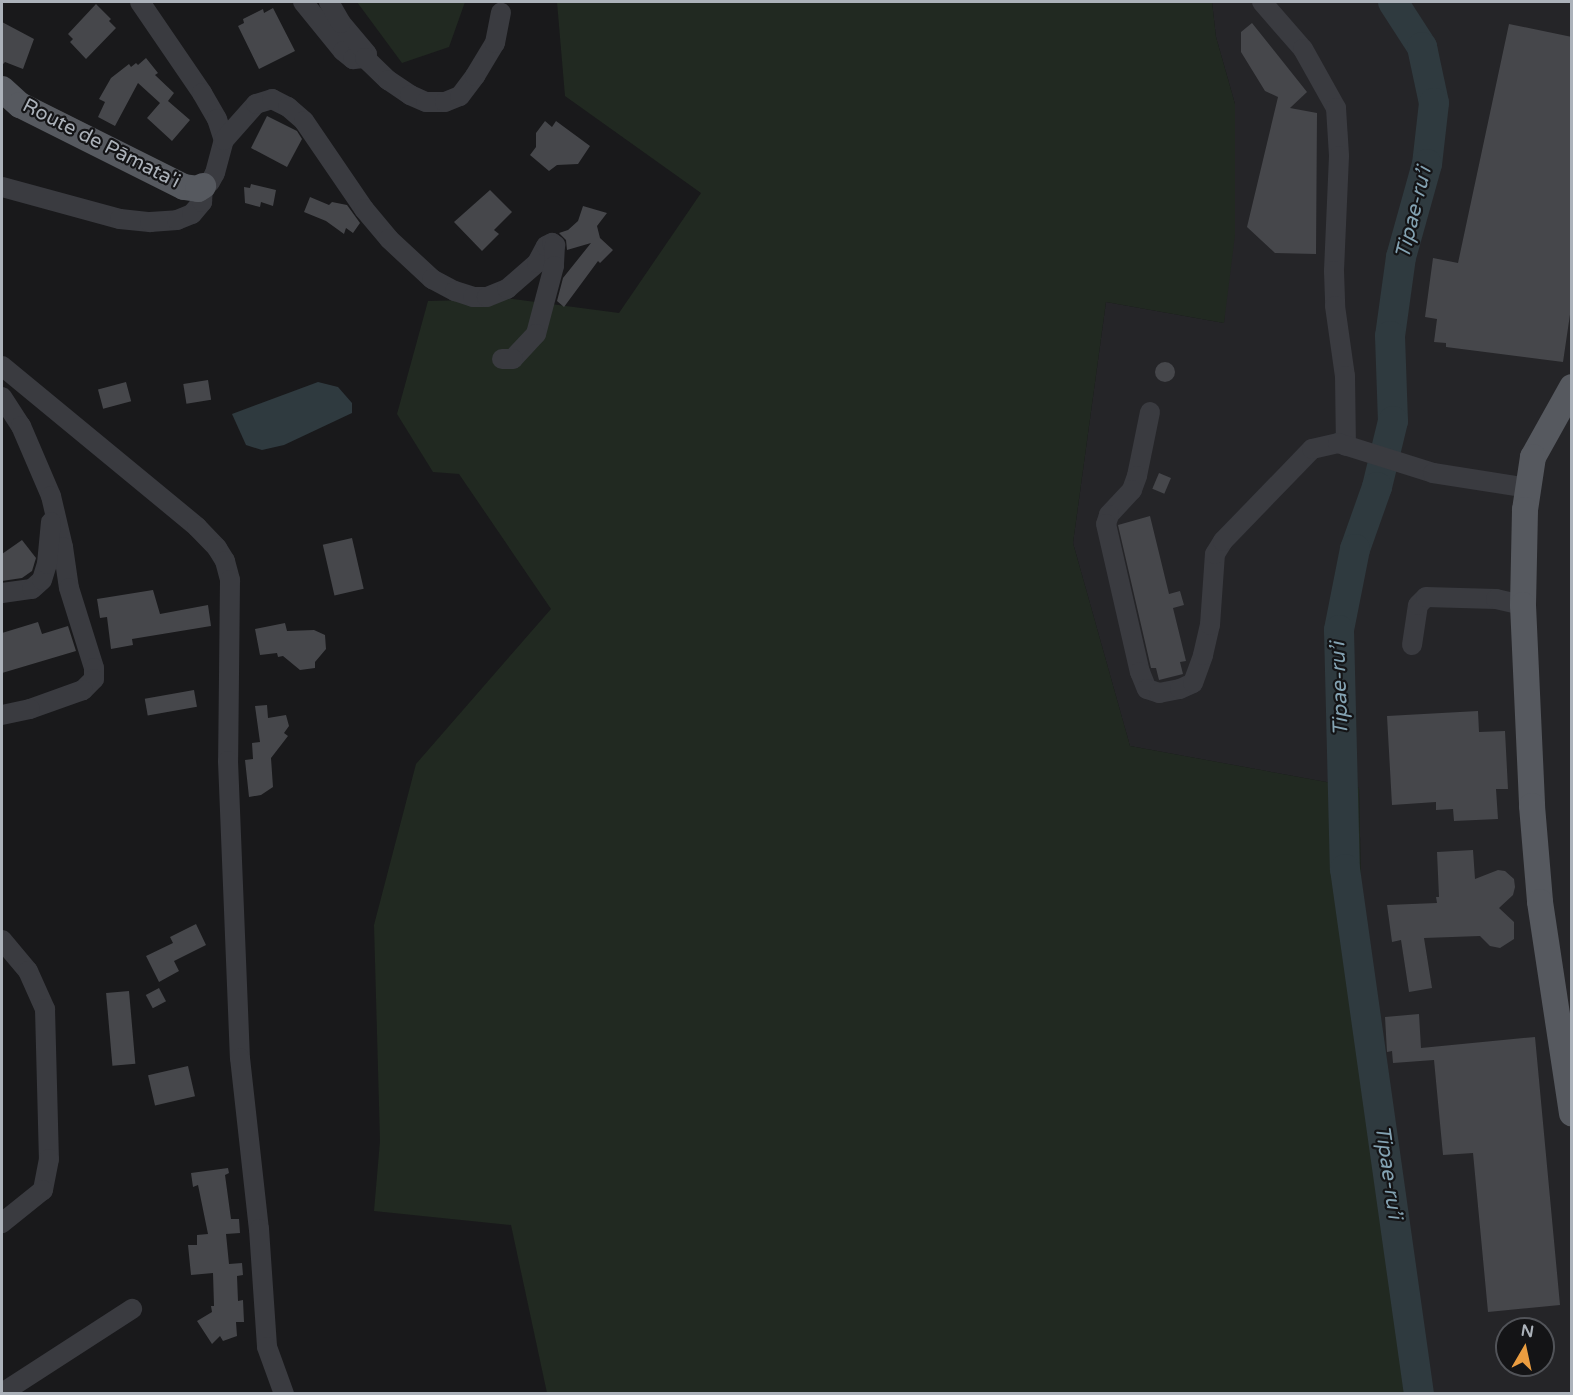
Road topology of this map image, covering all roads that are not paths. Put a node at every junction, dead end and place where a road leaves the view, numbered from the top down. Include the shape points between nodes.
1 (140, 2) edge
2 (150, 2) edge
3 (303, 2) edge
4 (329, 2) edge
5 (1262, 2) edge
6 (501, 13) dead end
7 (162, 32) junction
8 (365, 58) junction
9 (2, 89) edge
10 (224, 140) junction
11 (203, 186) junction
12 (2, 187) edge
13 (502, 359) dead end
14 (2, 366) edge
15 (1572, 387) edge
16 (2, 397) edge
17 (1150, 412) dead end
18 (1353, 448) junction
19 (1528, 488) junction
20 (51, 496) junction
21 (2, 593) edge
22 (1523, 605) junction
23 (1412, 645) dead end
24 (2, 715) edge
25 (2, 940) edge
26 (1572, 1114) edge
27 (2, 1223) edge
28 (132, 1309) dead end
29 (2, 1393) edge
30 (284, 1394) edge

1 - 7 street
2 - 7 street
3 - 8 street via 343,51 353,59
4 - 8 street via 366,54
5 - 18 street via 1303,49 1336,108 1339,156 1335,306
6 - 8 street via 495,43 475,76 460,96 445,102 426,102 410,95 387,80
7 - 10 street via 217,119
9 - 11 main road, Route de Pāmata'i via 20,105 184,187
10 - 11 street via 215,173
10 - 13 street via 256,104 272,99 288,107 319,140 364,209 389,239 432,279 473,297 487,297 507,289 537,263 546,246 555,245 554,266 536,334 513,359
11 - 12 street via 202,202 192,214 177,220 150,222 120,219
14 - 30 street via 197,527 225,561 230,580 228,761 240,1058 259,1228 267,1347
15 - 19 main road via 1533,457
16 - 20 street via 21,426
17 - 18 street via 1132,490 1109,515 1106,524 1140,672 1148,689 1159,693 1192,683 1210,625 1215,554 1223,541 1312,449 1338,443
18 - 19 street via 1395,463 1470,481
19 - 22 main road
20 - 21 street via 51,539 42,580 32,589
20 - 24 street via 69,588 94,679 83,690 60,699
22 - 23 street via 1496,599 1426,597 1418,605
22 - 26 main road via 1540,902
25 - 27 street via 28,971 45,1009 49,1159 43,1190
28 - 29 street

